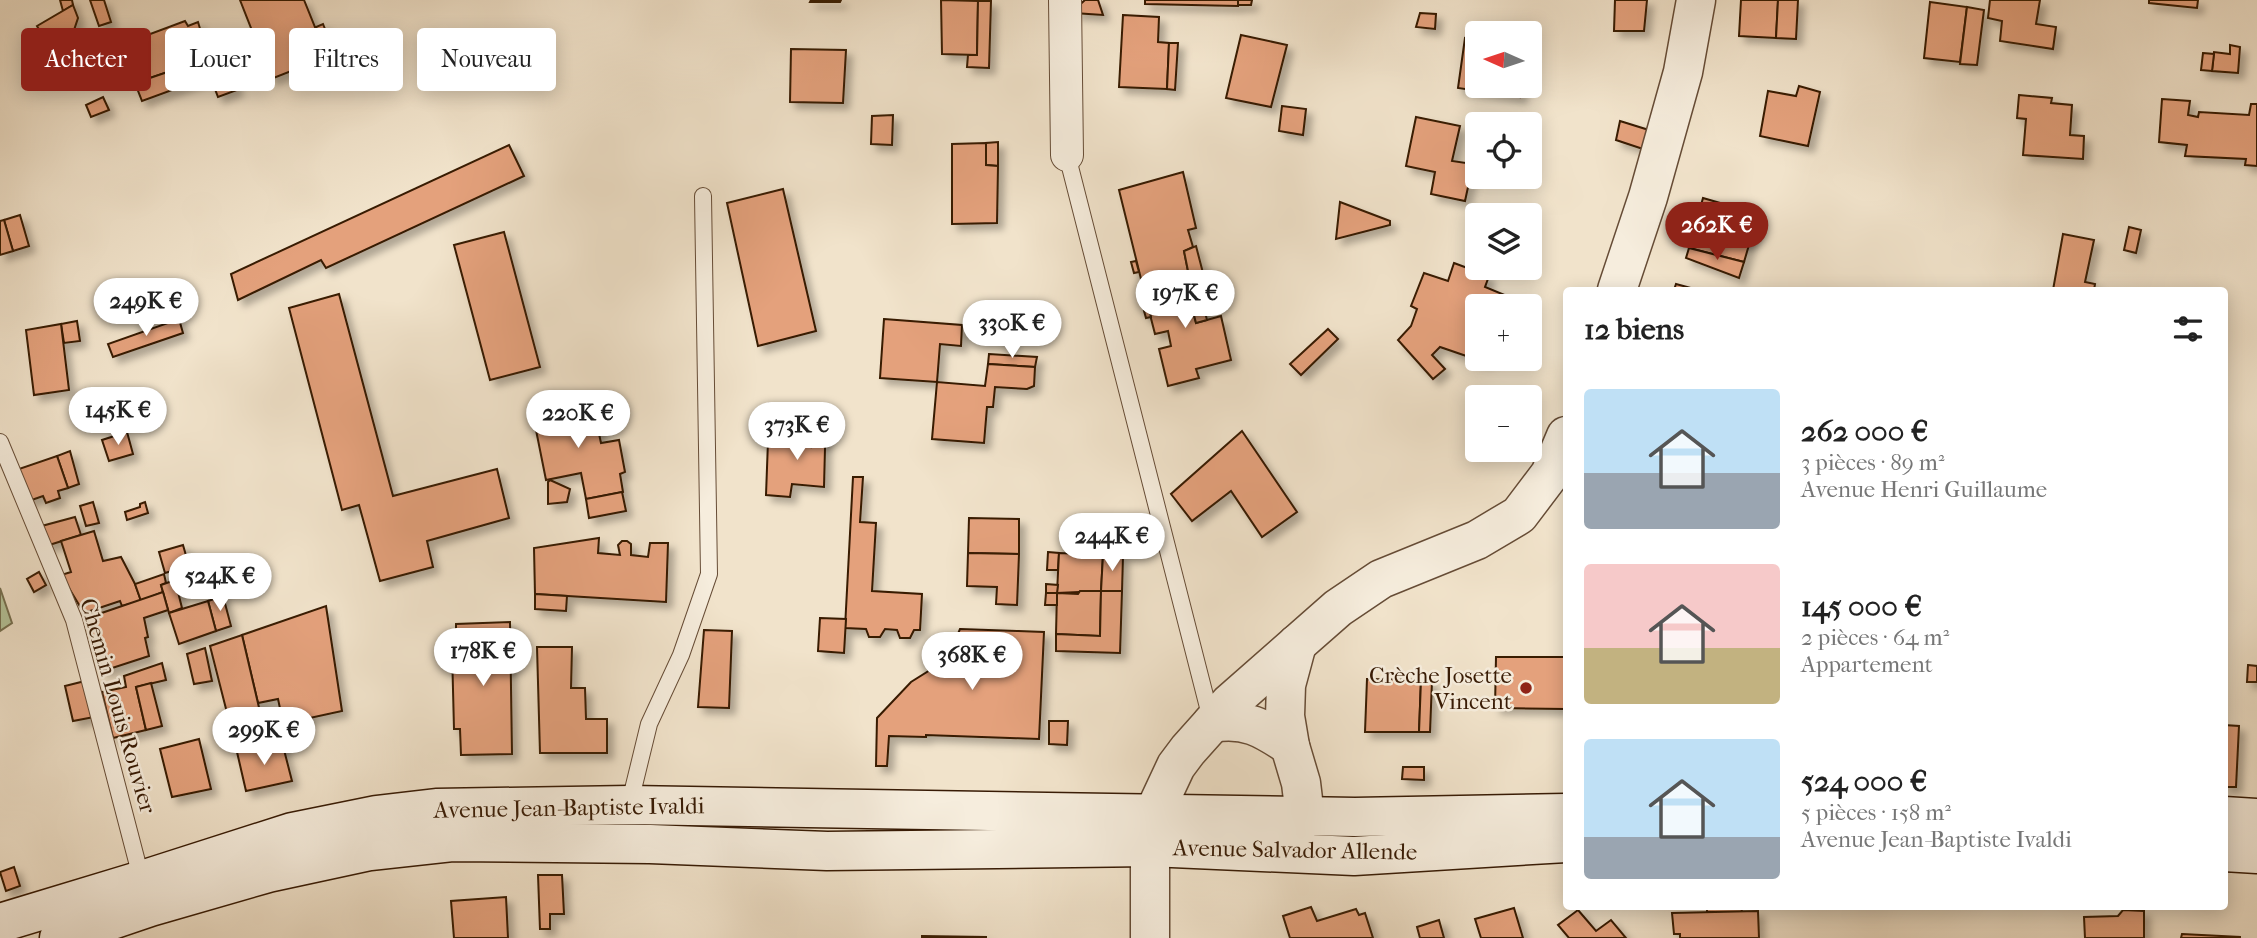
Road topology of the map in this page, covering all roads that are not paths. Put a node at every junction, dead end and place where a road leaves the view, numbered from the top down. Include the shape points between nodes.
1 (1065, 0) edge
2 (1696, 0) edge
3 (1068, 155) joint
4 (703, 196) dead end
5 (1617, 287) edge
6 (0, 442) edge
7 (1563, 443) edge
8 (1297, 644) junction
9 (1212, 723) junction
10 (1290, 746) junction
11 (1563, 813) edge
12 (1306, 816) junction
13 (2228, 816) edge
14 (2257, 818) edge
15 (628, 824) junction
16 (1152, 830) junction
17 (1563, 843) edge
18 (2228, 852) edge
19 (2257, 854) edge
20 (146, 894) junction
21 (0, 923) edge
22 (59, 938) edge
23 (1150, 938) edge

1 - 3 street
2 - 5 main road via 1683,72
3 - 9 lane
4 - 15 lane via 709,575 681,655 649,724
6 - 20 lane, Chemin Louis Rouvier via 74,620
7 - 8 main road via 1550,474 1519,515 1477,540 1381,579
8 - 9 main road
8 - 10 main road via 1286,685
9 - 10 main road via 1247,723
9 - 16 main road via 1176,766
10 - 12 main road
11 - 12 main road, Avenue Salvador Allende
12 - 16 main road via 1290,836 1194,837
13 - 14 main road
15 - 16 main road, Avenue Jean-Baptiste Ivaldi via 827,850
15 - 20 main road, Avenue Jean-Baptiste Ivaldi via 370,851
16 - 17 main road, Avenue Salvador Allende via 1354,856
16 - 23 main road
18 - 19 main road
20 - 21 main road, Avenue Jean-Baptiste Ivaldi
20 - 22 main road, Avenue Jean-Baptiste Ivaldi

